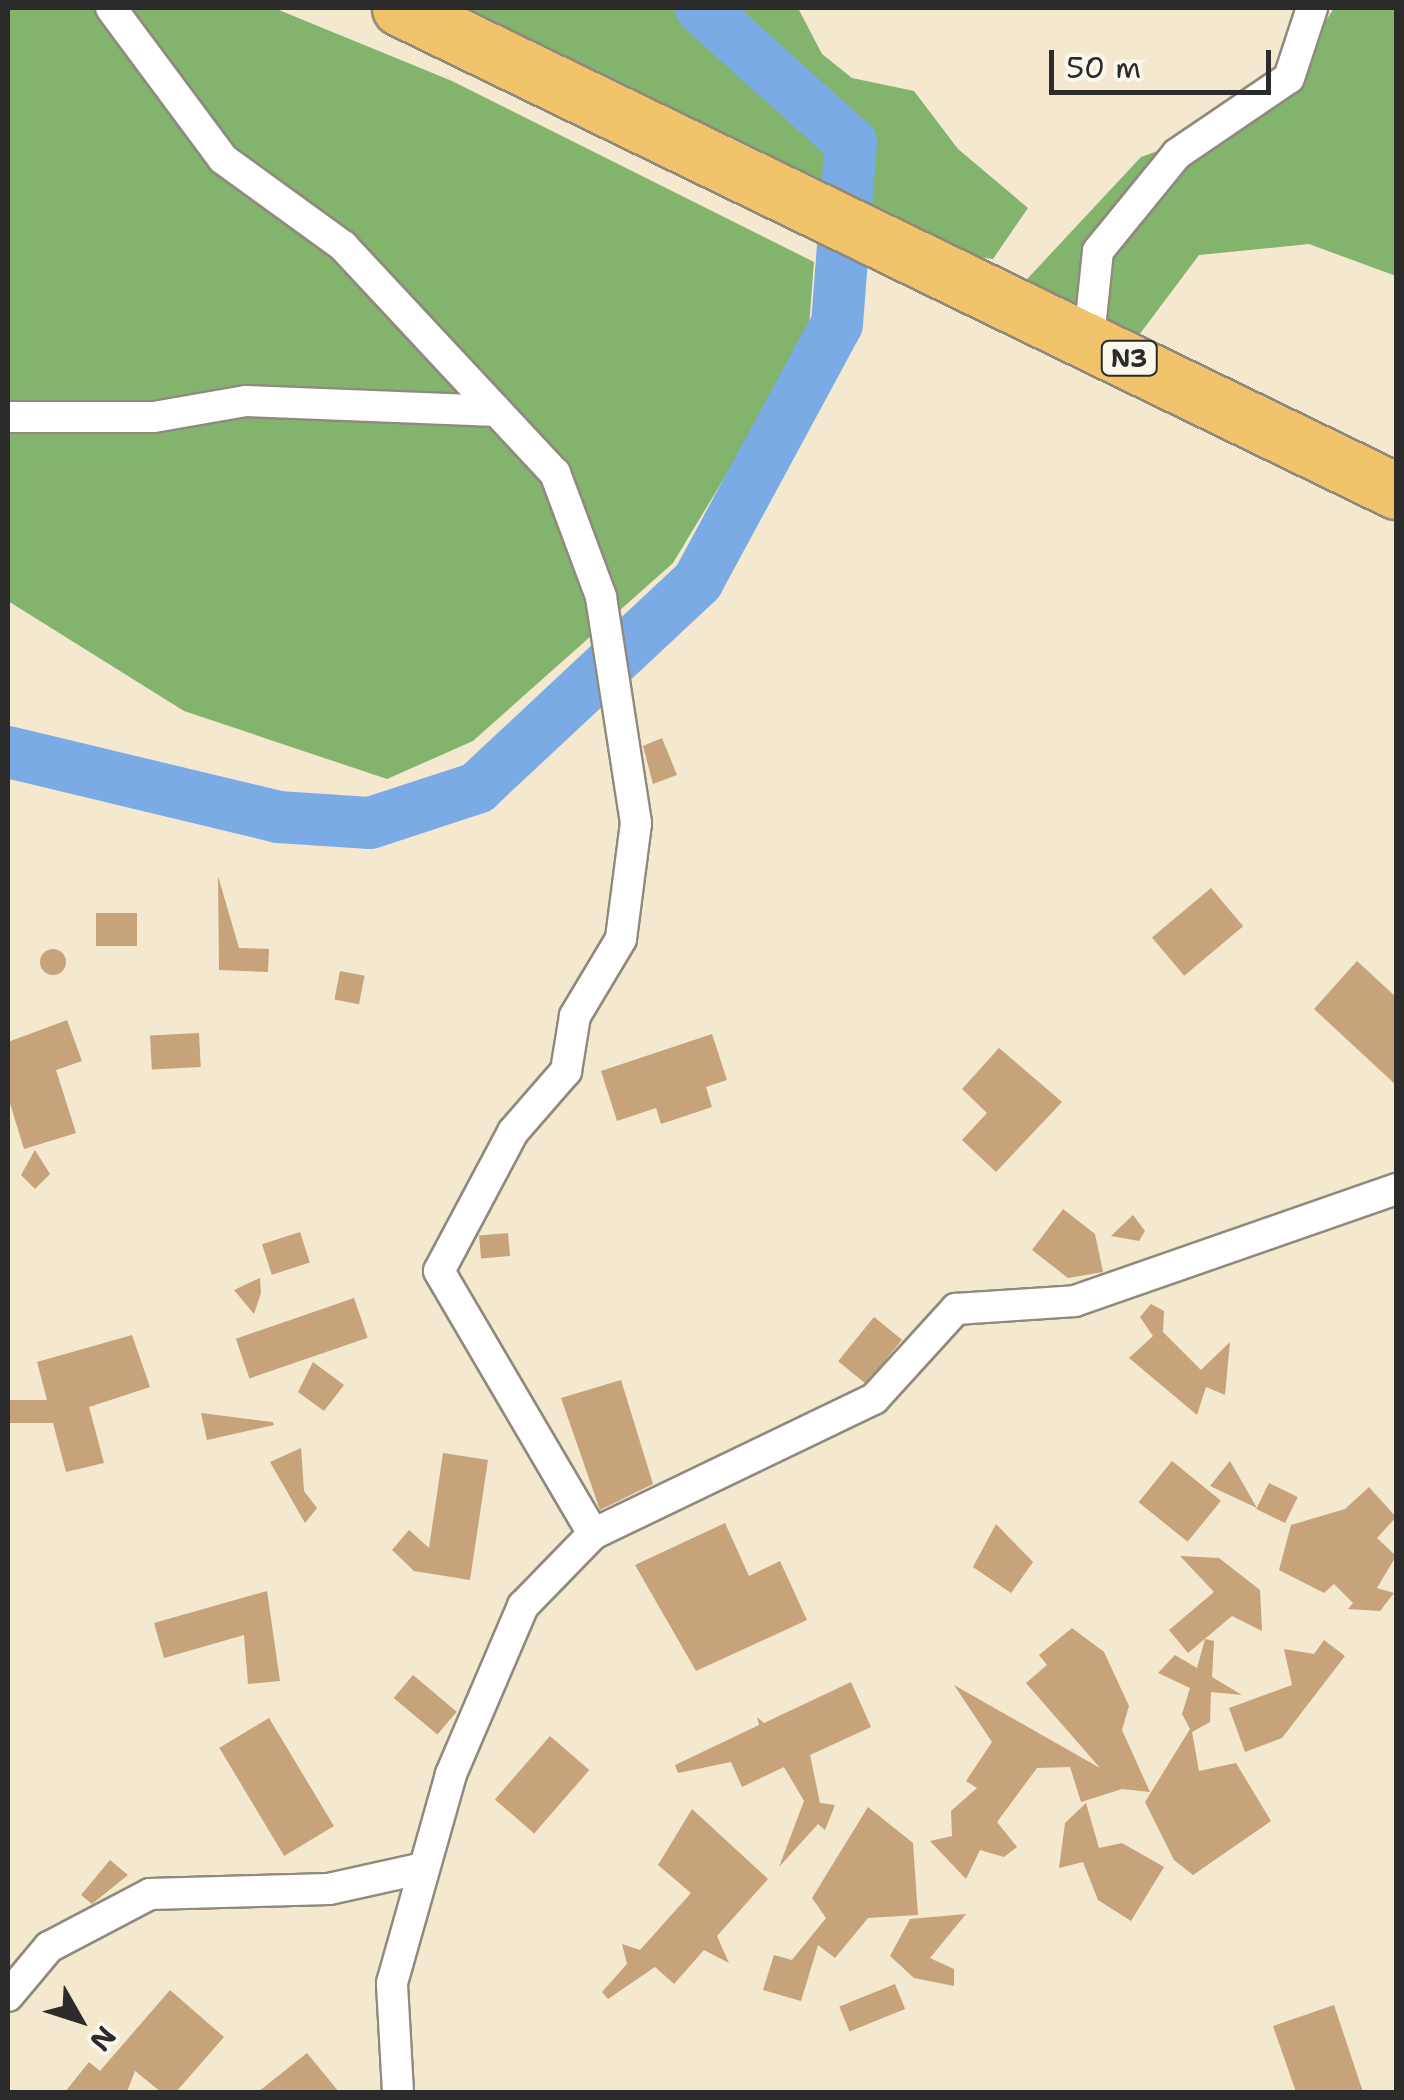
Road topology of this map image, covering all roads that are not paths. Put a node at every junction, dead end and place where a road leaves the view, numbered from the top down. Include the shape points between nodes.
1 (110, 8) edge
2 (400, 8) edge
3 (1312, 8) edge
4 (1089, 338) junction
5 (497, 411) junction
6 (8, 417) edge
7 (1396, 491) edge
8 (1396, 1189) edge
9 (593, 1534) junction
10 (424, 1868) junction
11 (8, 1996) edge
12 (398, 2092) edge

1 - 5 street via 223,159 343,246
2 - 4 highway, N3
3 - 4 street via 1288,78 1177,154 1098,251
4 - 7 highway, N3
5 - 6 street via 246,401 154,417
5 - 9 street via 555,474 601,597 636,823 620,940 575,1016 566,1071 512,1132 439,1271
8 - 9 street via 1075,1300 956,1309 874,1399
9 - 10 street via 523,1606 451,1774
10 - 11 street via 328,1889 150,1894 49,1947
10 - 12 street via 392,1983

